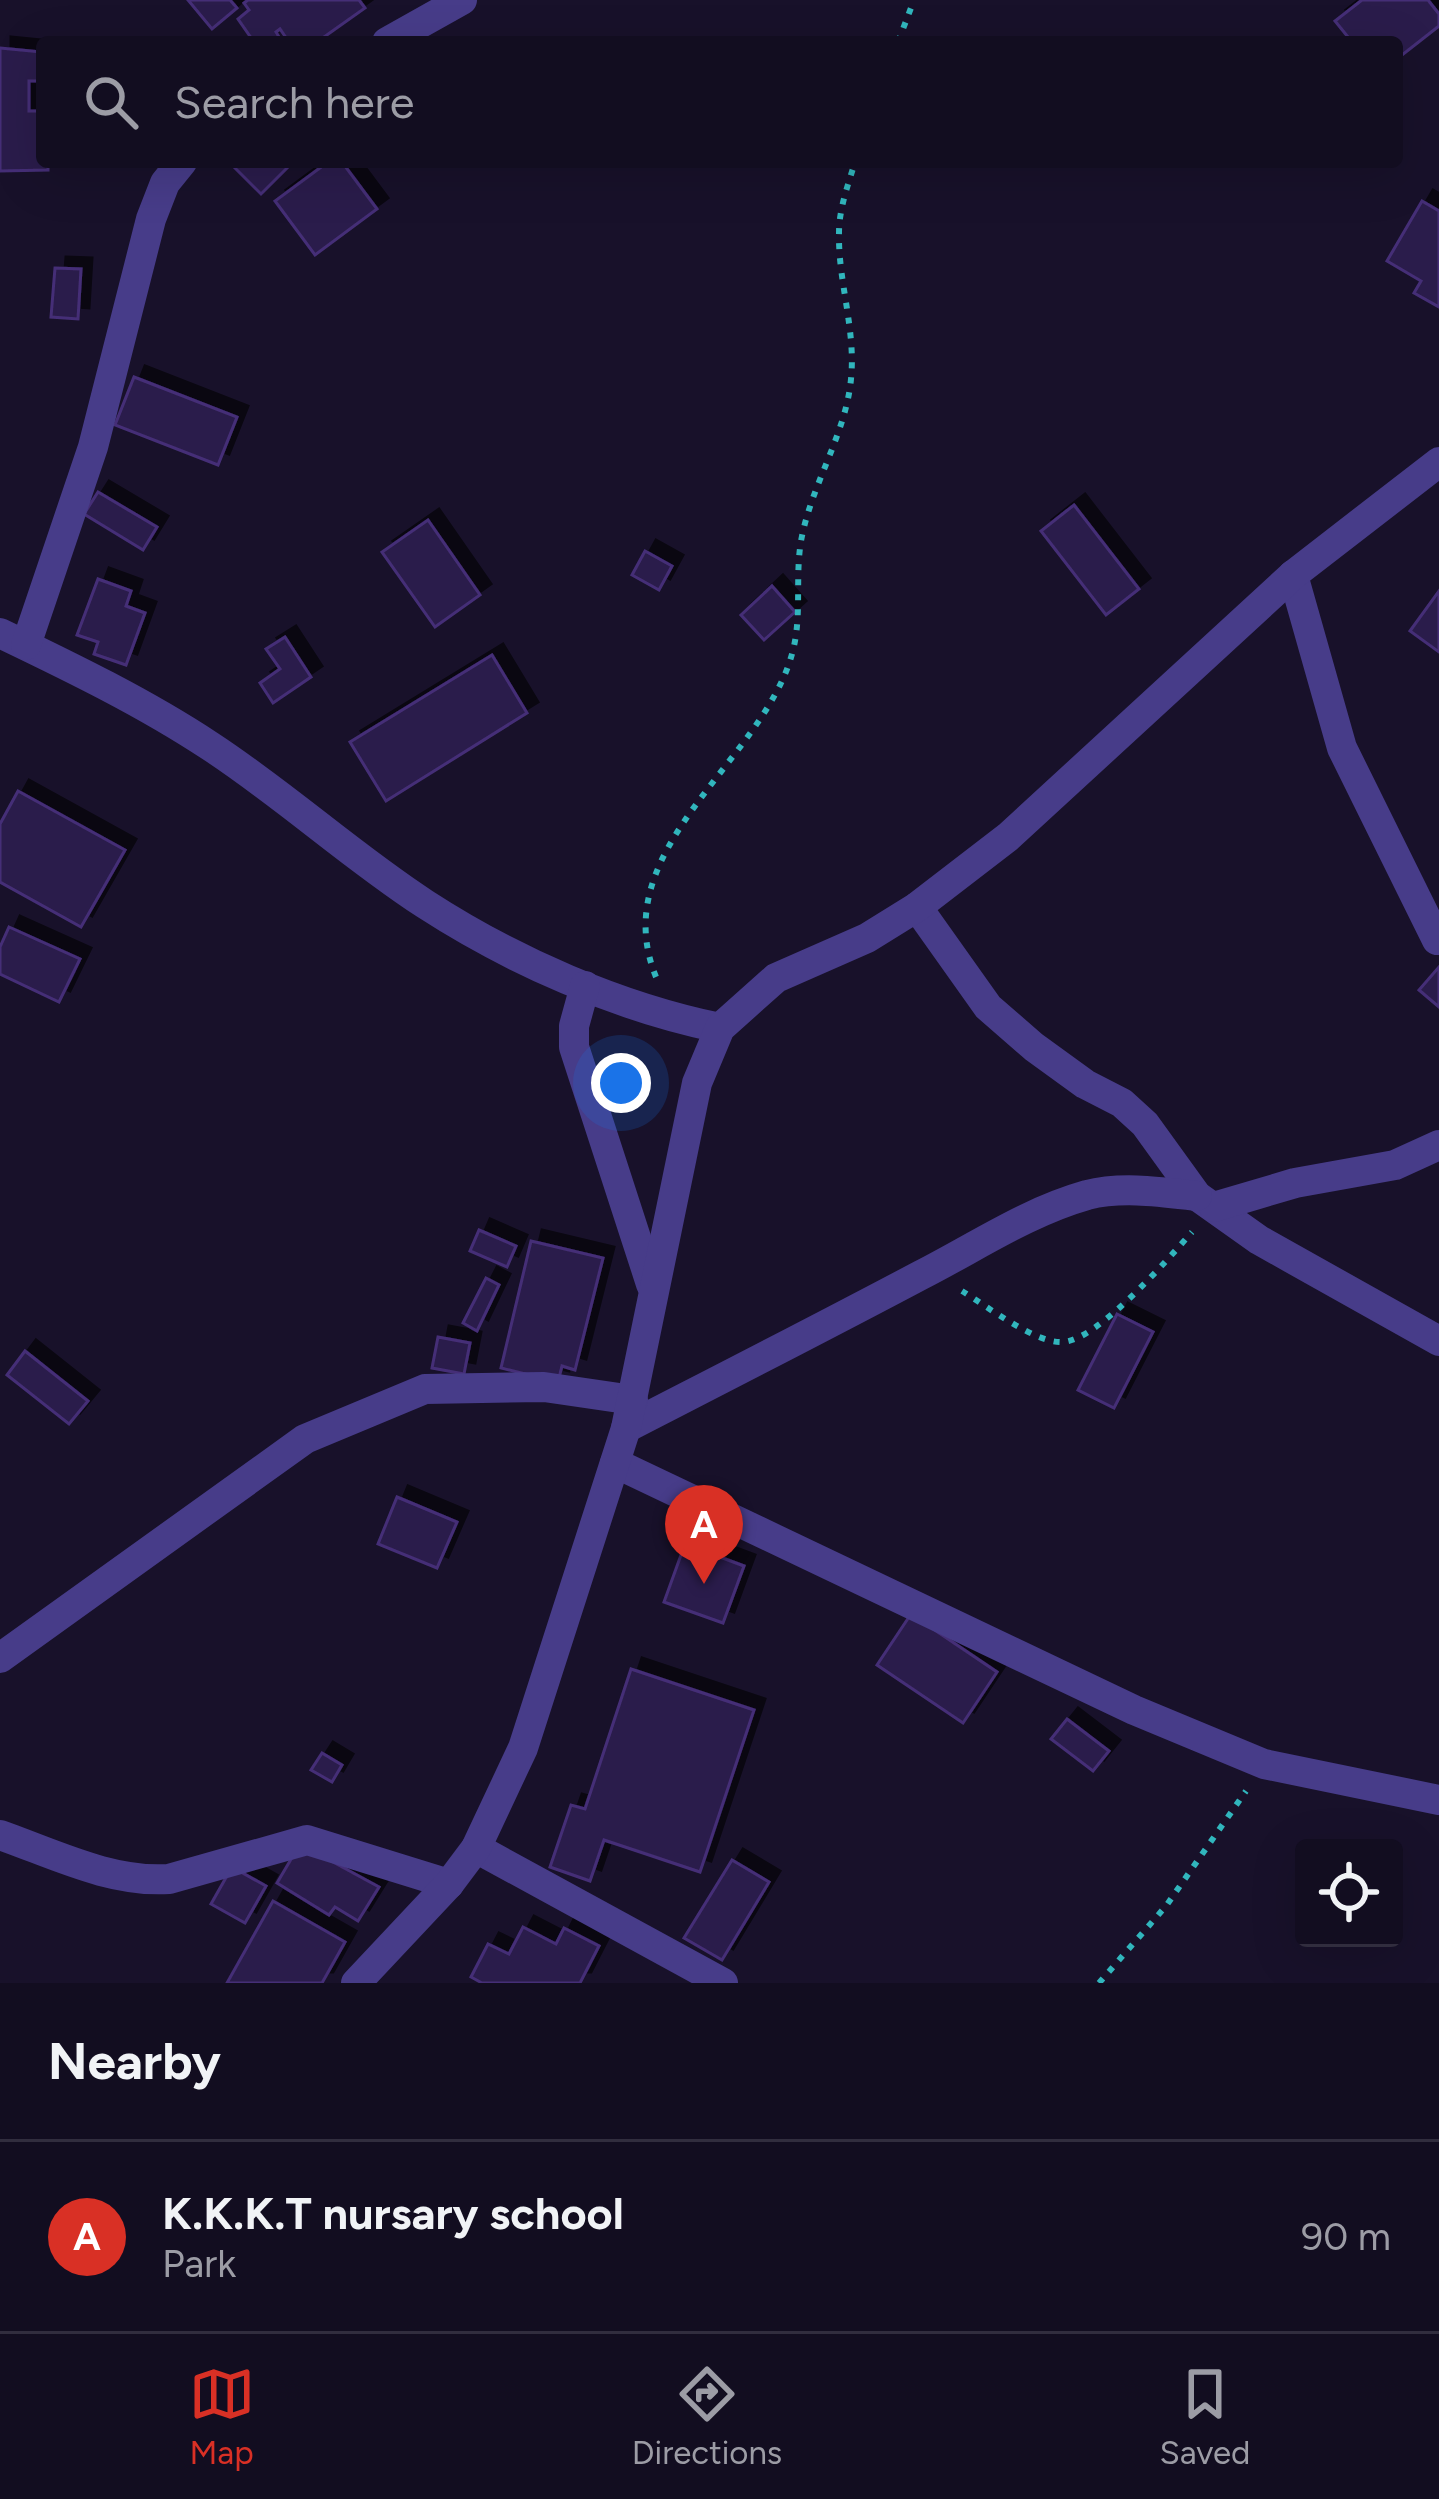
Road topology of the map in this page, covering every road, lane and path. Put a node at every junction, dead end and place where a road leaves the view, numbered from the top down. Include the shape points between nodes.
1 (462, 0) edge
2 (914, 0) edge
3 (398, 36) edge
4 (900, 36) edge
5 (177, 168) edge
6 (854, 168) edge
7 (1439, 462) edge
8 (1293, 575) junction
9 (13, 639) edge
10 (916, 907) junction
11 (1437, 940) edge
12 (585, 986) junction
13 (673, 1019) junction
14 (720, 1028) junction
15 (1439, 1145) edge
16 (1206, 1201) junction
17 (929, 1271) junction
18 (653, 1289) junction
19 (1439, 1341) edge
20 (630, 1414) junction
21 (615, 1463) junction
22 (0, 1658) edge
23 (1264, 1764) junction
24 (1439, 1800) edge
25 (0, 1835) edge
26 (476, 1848) junction
27 (449, 1884) junction
28 (356, 1983) edge
29 (723, 1983) edge
30 (1099, 1983) edge

1 - 3 street
2 - 4 path
5 - 9 street via 151,219 93,447
6 - 13 path via 839,231 851,383 803,531 793,652 756,727 674,838 646,912 648,958
7 - 8 street
8 - 10 street via 1008,837
8 - 11 street via 1342,748
9 - 12 street via 210,746 422,902
10 - 14 street via 776,978
10 - 16 street via 988,1007 1068,1072 1122,1103
12 - 13 street
12 - 18 street via 574,1047
13 - 14 street
14 - 18 street via 697,1083
15 - 16 street via 1395,1165
16 - 17 street via 1136,1190 1089,1195 982,1238
16 - 17 path via 1156,1273 1087,1335 1061,1342
16 - 19 street via 1259,1240
17 - 20 street
18 - 20 street
20 - 21 street
20 - 22 street via 544,1387 424,1389 305,1439
21 - 23 street
21 - 26 street via 523,1748
23 - 24 street
23 - 30 path via 1166,1906
25 - 27 street via 148,1880 307,1840
26 - 27 street
26 - 29 street
27 - 28 street

